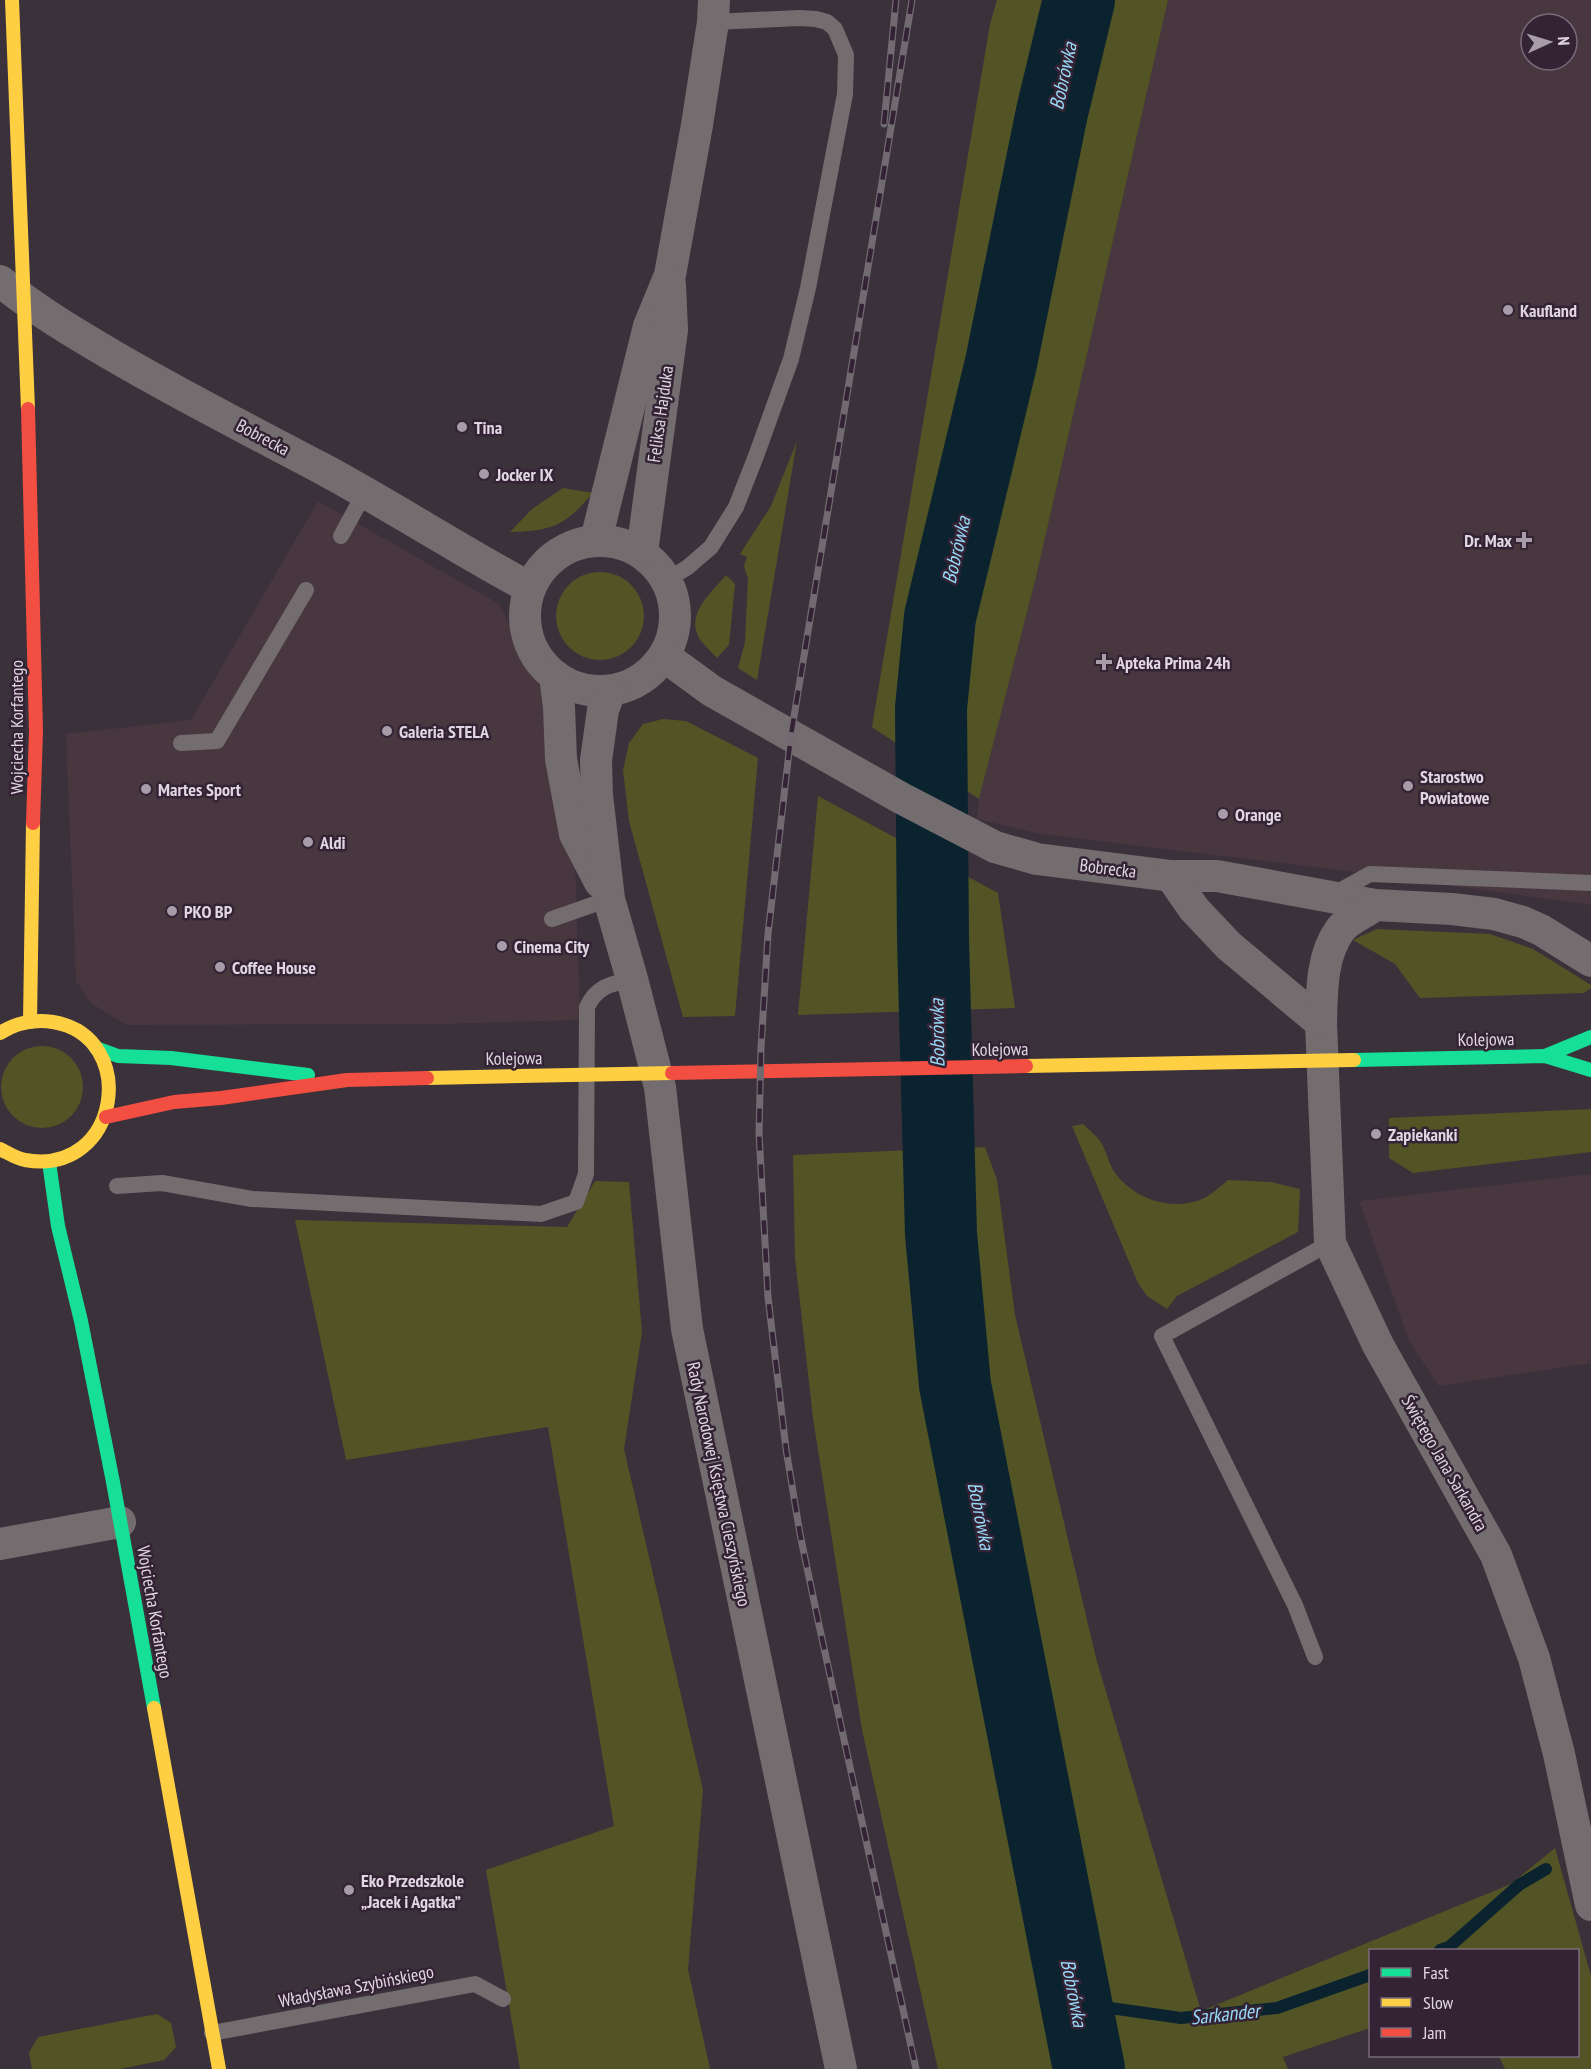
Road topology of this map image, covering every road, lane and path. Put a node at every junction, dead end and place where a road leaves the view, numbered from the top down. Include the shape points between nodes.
1 (12, 0) edge
2 (713, 11) edge
3 (670, 275) junction
4 (0, 281) edge
5 (26, 302) junction
6 (365, 492) junction
7 (341, 536) dead end
8 (596, 540) junction
9 (642, 552) junction
10 (667, 580) junction
11 (531, 588) junction
12 (306, 590) dead end
13 (664, 656) junction
14 (555, 676) junction
15 (610, 691) junction
16 (181, 742) dead end
17 (1172, 876) junction
18 (1591, 883) edge
19 (1329, 897) junction
20 (609, 899) junction
21 (1375, 905) junction
22 (552, 919) dead end
23 (1591, 961) edge
24 (632, 979) junction
25 (30, 1022) junction
26 (1322, 1023) junction
27 (0, 1033) edge
28 (1591, 1037) edge
29 (96, 1048) junction
30 (1545, 1056) junction
31 (1591, 1070) edge
32 (347, 1080) junction
33 (106, 1117) junction
34 (0, 1149) edge
35 (49, 1162) junction
36 (117, 1186) dead end
37 (1330, 1243) junction
38 (120, 1522) junction
39 (0, 1544) edge
40 (1316, 1657) dead end
41 (1591, 1905) edge
42 (503, 1999) dead end
43 (212, 2033) junction
44 (219, 2069) edge
45 (841, 2069) edge

1 - 5 street, Wojciecha Korfantego
2 - 3 street, Feliksa Hajduka
2 - 10 lane via 827,22 836,29 846,55 845,94 791,359 756,456 736,507 711,547
3 - 8 street, Feliksa Hajduka via 649,326
3 - 9 street, Feliksa Hajduka via 672,330
4 - 5 street, Bobrecka
5 - 6 street, Bobrecka via 159,382
5 - 25 street, Wojciecha Korfantego via 36,731
6 - 7 lane
6 - 11 street, Bobrecka
8 - 9 street
8 - 11 street via 558,553 544,566
9 - 10 street
10 - 13 street via 676,619
11 - 14 street via 526,603 530,643
12 - 16 lane via 217,741
13 - 15 street via 650,673 631,685
13 - 17 street, Bobrecka via 712,691 980,840 1037,859
14 - 15 street via 572,686
14 - 20 street, Rady Narodowej Księstwa Cieszyńskiego via 561,759 575,834
15 - 20 street, Rady Narodowej Księstwa Cieszyńskiego via 603,710 596,760
17 - 19 street, Bobrecka via 1216,876
17 - 26 street via 1194,909 1229,946
18 - 19 lane via 1370,874
19 - 21 street, Bobrecka
20 - 22 lane
20 - 24 street, Rady Narodowej Księstwa Cieszyńskiego
21 - 23 street, Bobrecka via 1494,914 1541,930
21 - 26 street, Świętego Jana Sarkandra via 1340,929 1328,954 1322,984
24 - 36 lane via 592,994 587,1007 586,1174 576,1202 541,1214 252,1199 162,1183
24 - 45 street, Rady Narodowej Księstwa Cieszyńskiego via 660,1087 687,1329
25 - 27 street
25 - 29 street via 64,1024
26 - 37 street, Świętego Jana Sarkandra
28 - 30 street, Kolejowa
29 - 32 street, Kolejowa via 118,1056 171,1058
29 - 33 street via 107,1070 111,1094
30 - 31 street, Kolejowa
30 - 32 street, Kolejowa
32 - 33 street, Kolejowa via 174,1102
33 - 35 street via 97,1134 83,1147
34 - 35 street via 28,1161
35 - 38 street, Wojciecha Korfantego via 58,1226 81,1321
37 - 40 lane via 1162,1336 1295,1605
37 - 41 street, Świętego Jana Sarkandra via 1378,1345 1496,1555 1534,1658
38 - 39 street
38 - 43 street, Wojciecha Korfantego
42 - 43 lane, Władysława Szybińskiego via 475,1984
43 - 44 street, Wojciecha Korfantego

